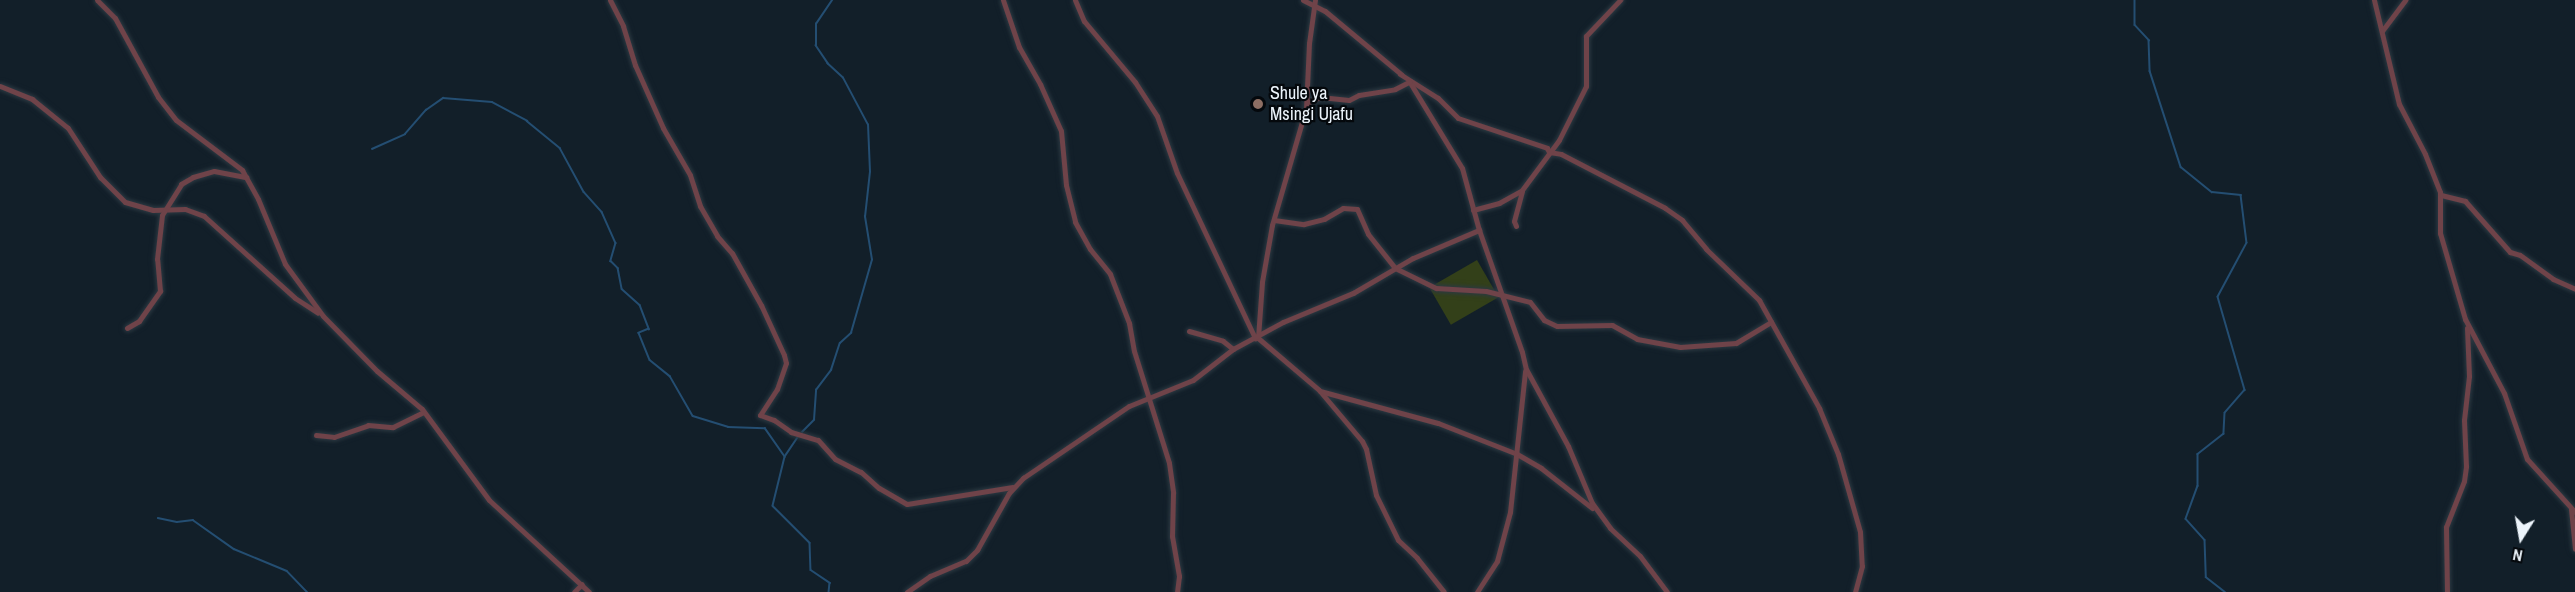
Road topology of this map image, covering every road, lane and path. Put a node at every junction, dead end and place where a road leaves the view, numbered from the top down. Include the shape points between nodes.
1 (97, 0) edge
2 (610, 0) edge
3 (1003, 0) edge
4 (1075, 0) edge
5 (1303, 0) edge
6 (1315, 0) edge
7 (1620, 0) edge
8 (2374, 0) edge
9 (2405, 0) edge
10 (1314, 8) junction
11 (2382, 31) junction
12 (1400, 74) junction
13 (1409, 82) junction
14 (0, 86) edge
15 (1307, 103) junction
16 (1549, 152) junction
17 (246, 177) junction
18 (1522, 190) junction
19 (2441, 195) junction
20 (165, 209) junction
21 (153, 210) junction
22 (1473, 210) junction
23 (1274, 220) junction
24 (162, 221) junction
25 (1516, 226) dead end
26 (1479, 230) junction
27 (1395, 268) junction
28 (2575, 289) edge
29 (1500, 296) junction
30 (323, 316) junction
31 (1771, 322) junction
32 (2467, 324) junction
33 (127, 328) dead end
34 (1189, 331) dead end
35 (1256, 338) junction
36 (1233, 349) junction
37 (1526, 369) junction
38 (1319, 390) junction
39 (1148, 396) junction
40 (424, 411) junction
41 (316, 435) dead end
42 (1517, 454) junction
43 (1013, 487) junction
44 (2573, 509) edge
45 (1596, 511) junction
46 (2575, 549) edge
47 (582, 584) junction
48 (574, 592) edge
49 (589, 592) edge
50 (907, 592) edge
51 (1178, 592) edge
52 (1444, 592) edge
53 (1477, 592) edge
54 (1667, 592) edge
55 (1855, 592) edge
56 (2447, 592) edge

1 - 17 street via 116,18 176,120
2 - 43 street via 663,128 690,175 700,206 761,304 784,355 786,363 777,389 760,415 791,432 818,440 835,459 907,504
3 - 39 street via 1019,47 1061,131 1066,185 1075,222 1119,292
4 - 35 street via 1084,21 1135,82 1156,116 1177,173
5 - 10 street
6 - 10 street
7 - 16 street via 1586,36 1586,86 1567,127
8 - 11 street
9 - 11 street
10 - 12 street via 1324,11
10 - 15 street
11 - 19 street via 2398,104 2426,154
12 - 13 street
12 - 16 street via 1438,98 1461,120 1547,148
13 - 15 street via 1351,99 1320,97
13 - 22 street via 1459,160
14 - 21 street via 32,99 68,128 116,195 125,202
15 - 23 street
16 - 18 street
16 - 31 street via 1561,154 1674,214 1759,300
17 - 20 street via 214,171 188,179
17 - 30 street via 285,264
18 - 22 street via 1499,203
18 - 25 street
19 - 28 street via 2465,201 2510,252
19 - 32 street via 2440,233
20 - 21 street
20 - 24 street
20 - 30 street via 185,209 204,216 295,298
21 - 24 street
22 - 26 street
23 - 27 street via 1301,225 1324,219 1343,208 1357,209 1368,234
23 - 35 street
24 - 33 street via 157,259 160,291 139,321
26 - 27 street
26 - 29 street
27 - 29 street via 1436,288 1486,291
27 - 35 street via 1353,293 1290,318
29 - 31 street via 1532,303 1544,320 1554,325 1612,325 1637,339 1669,347 1736,343
29 - 37 street
30 - 40 street via 377,371
31 - 55 street via 1819,408 1838,454 1860,532 1862,567
32 - 44 street via 2504,393 2527,459
32 - 56 street via 2466,466 2446,527
34 - 36 street via 1223,341
35 - 36 street
35 - 38 street
36 - 39 street via 1193,380
37 - 42 street
37 - 45 street via 1569,446
38 - 42 street via 1438,423
38 - 52 street via 1365,445 1376,495 1398,540
39 - 43 street
39 - 51 street via 1171,480
40 - 41 street via 393,427 368,426 334,437
40 - 47 street via 489,500
42 - 45 street
42 - 53 street via 1501,549
43 - 50 street via 970,558 930,576
44 - 46 street
45 - 54 street
47 - 48 street
47 - 49 street

